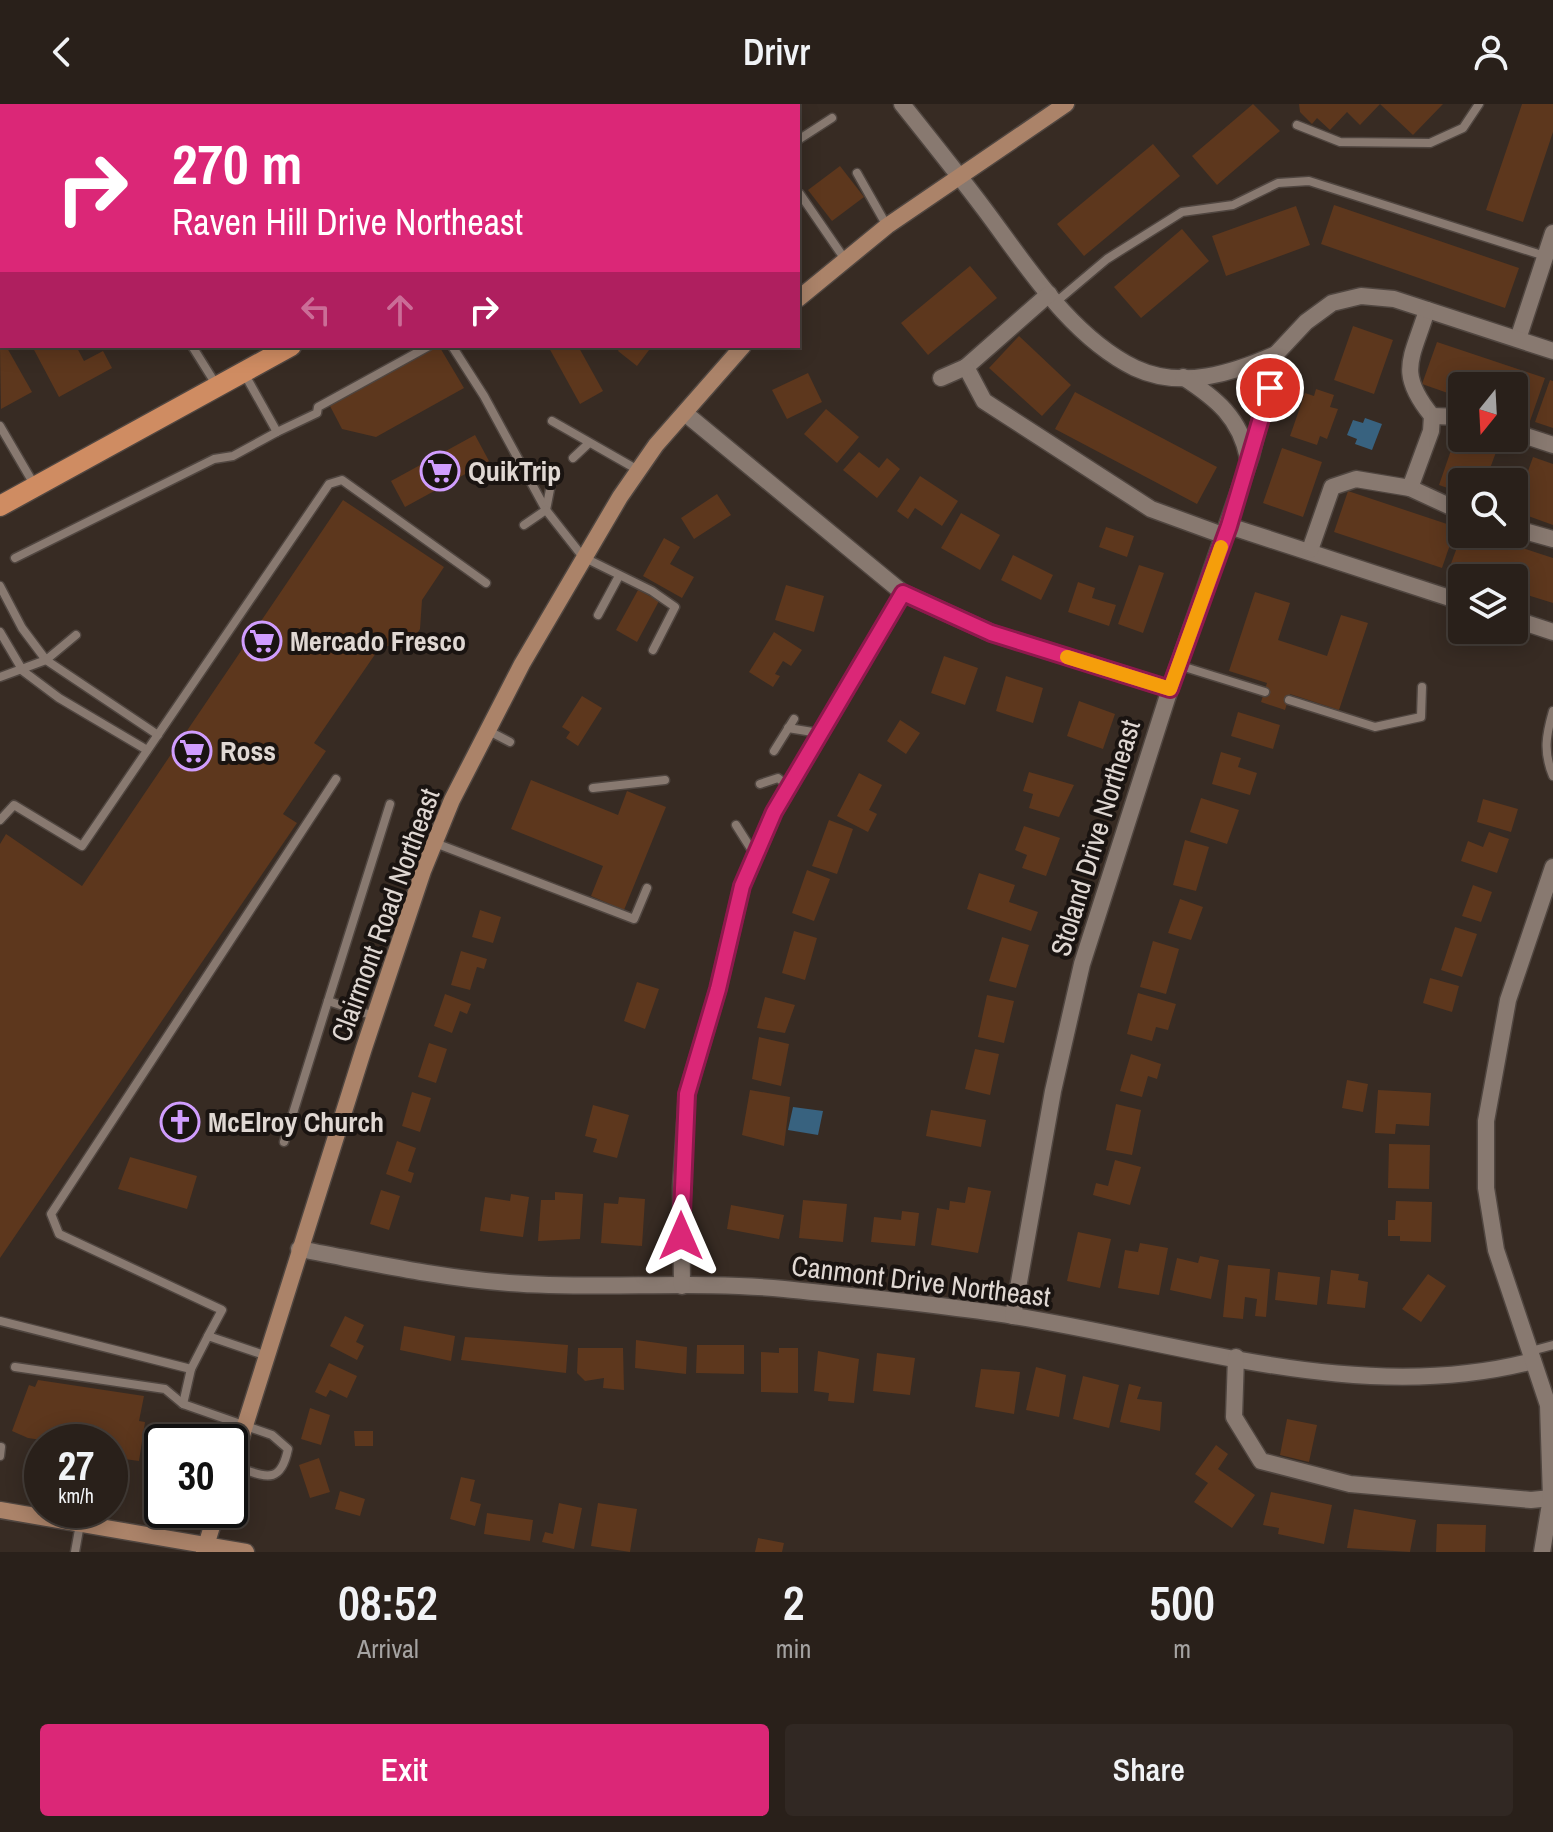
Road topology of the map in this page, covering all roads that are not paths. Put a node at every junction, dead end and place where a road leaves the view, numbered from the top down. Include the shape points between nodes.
1 (902, 104) edge
2 (1066, 104) edge
3 (1479, 104) edge
4 (832, 118) dead end
5 (1297, 125) dead end
6 (800, 139) edge
7 (857, 173) dead end
8 (959, 177) junction
9 (800, 194) dead end
10 (887, 226) junction
11 (1553, 233) edge
12 (1549, 257) edge
13 (844, 258) junction
14 (800, 297) edge
15 (1052, 298) junction
16 (1427, 310) junction
17 (1518, 339) junction
18 (193, 348) edge
19 (287, 348) edge
20 (425, 348) edge
21 (453, 348) edge
22 (741, 348) edge
23 (1553, 351) edge
24 (1276, 354) junction
25 (966, 367) junction
26 (243, 372) junction
27 (1182, 377) junction
28 (941, 378) dead end
29 (218, 386) junction
30 (686, 414) junction
31 (1432, 416) junction
32 (1448, 417) edge
33 (552, 421) dead end
34 (0, 426) edge
35 (277, 432) junction
36 (1528, 437) edge
37 (589, 443) junction
38 (1553, 445) edge
39 (573, 458) dead end
40 (1249, 464) junction
41 (558, 471) dead end
42 (638, 471) junction
43 (36, 487) junction
44 (1410, 488) junction
45 (0, 506) edge
46 (1448, 506) edge
47 (546, 510) junction
48 (524, 525) dead end
49 (1227, 531) junction
50 (1528, 532) edge
51 (1553, 539) edge
52 (1310, 550) junction
53 (583, 557) junction
54 (15, 558) dead end
55 (619, 576) junction
56 (486, 583) dead end
57 (0, 586) edge
58 (903, 593) junction
59 (1448, 597) edge
60 (598, 615) dead end
61 (1528, 628) edge
62 (0, 632) edge
63 (1553, 632) edge
64 (76, 635) dead end
65 (653, 650) dead end
66 (46, 660) junction
67 (1178, 665) junction
68 (23, 671) junction
69 (0, 677) edge
70 (1422, 687) dead end
71 (1170, 689) junction
72 (1265, 692) dead end
73 (1289, 700) dead end
74 (1553, 711) edge
75 (794, 719) dead end
76 (788, 728) junction
77 (486, 730) junction
78 (819, 733) junction
79 (158, 735) junction
80 (510, 742) dead end
81 (147, 750) junction
82 (774, 751) dead end
83 (1553, 776) edge
84 (336, 779) dead end
85 (665, 780) dead end
86 (760, 784) dead end
87 (788, 786) junction
88 (593, 788) dead end
89 (390, 804) dead end
90 (0, 820) edge
91 (736, 825) dead end
92 (434, 842) junction
93 (756, 856) junction
94 (1553, 867) edge
95 (647, 888) dead end
96 (328, 1001) junction
97 (374, 1016) junction
98 (284, 1142) dead end
99 (299, 1249) junction
100 (682, 1286) junction
101 (1013, 1316) junction
102 (0, 1321) edge
103 (208, 1336) junction
104 (1553, 1345) edge
105 (267, 1356) junction
106 (1532, 1356) junction
107 (1236, 1357) junction
108 (15, 1367) dead end
109 (191, 1369) junction
110 (183, 1404) junction
111 (246, 1424) joint
112 (248, 1425) edge
113 (248, 1473) edge
114 (1551, 1498) junction
115 (0, 1510) edge
116 (24, 1514) edge
117 (79, 1528) edge
118 (100, 1528) edge
119 (211, 1528) edge
120 (205, 1549) edge
121 (75, 1552) edge
122 (246, 1552) edge
123 (1542, 1552) edge

1 - 8 street
2 - 8 main road
3 - 5 lane via 1463,128 1430,143 1340,142
4 - 6 lane
7 - 10 lane
8 - 10 main road
8 - 15 street
9 - 13 lane
10 - 13 main road
11 - 12 street
12 - 15 lane via 1309,181 1278,183 1233,205 1182,212
12 - 17 street
13 - 14 main road
15 - 25 street
15 - 27 street via 1096,343 1137,368
16 - 17 street
16 - 24 street via 1361,296 1332,303
16 - 31 street via 1407,366 1415,395
17 - 23 street
18 - 29 lane
19 - 26 main road
20 - 35 lane
21 - 47 lane
22 - 30 main road, Clairmont Road Northeast
24 - 27 street via 1238,371
24 - 40 street, Stoland Drive Northeast
25 - 28 street
25 - 49 street via 984,401 1151,509
26 - 29 main road
26 - 35 lane
27 - 40 street via 1227,409 1244,435
29 - 43 main road
30 - 42 main road, Clairmont Road Northeast
30 - 58 street
31 - 32 street
31 - 44 street
33 - 37 lane
34 - 43 lane
35 - 54 lane
36 - 38 street
37 - 39 lane
37 - 42 lane
40 - 49 street, Stoland Drive Northeast
41 - 47 lane
42 - 53 main road, Clairmont Road Northeast
43 - 45 main road
44 - 46 street
44 - 52 street via 1356,479 1332,487
47 - 48 lane
47 - 53 lane
49 - 52 street
49 - 67 street, Stoland Drive Northeast
50 - 51 street
52 - 59 street
53 - 55 lane
53 - 77 main road, Clairmont Road Northeast
55 - 60 lane
55 - 65 lane via 675,607
56 - 79 lane via 342,480 329,484
57 - 66 lane
58 - 71 street via 991,633
58 - 78 street
61 - 63 street
62 - 68 lane
64 - 66 lane
66 - 68 lane
66 - 79 lane
67 - 71 street, Stoland Drive Northeast
67 - 72 lane
68 - 69 lane
68 - 81 lane
70 - 73 lane via 1421,717 1375,727
71 - 101 street, Stoland Drive Northeast via 1082,964 1053,1091
74 - 83 lane via 1545,739
75 - 76 lane
76 - 78 lane
76 - 82 lane
77 - 80 lane
77 - 92 main road, Clairmont Road Northeast
78 - 87 street
79 - 81 lane
81 - 90 lane via 82,846 14,805
84 - 103 lane via 51,1214 59,1234 222,1310
85 - 88 lane
86 - 87 lane via 778,778
87 - 93 street
89 - 96 lane
91 - 93 lane
92 - 95 lane via 634,919
92 - 97 main road, Clairmont Road Northeast
93 - 100 street via 742,886 687,1094
94 - 106 street via 1508,1000 1486,1121 1486,1188 1496,1250
96 - 97 lane
96 - 98 lane
97 - 99 main road, Clairmont Road Northeast
99 - 100 street, Canmont Drive Northeast via 496,1282
99 - 105 main road, Clairmont Road Northeast
100 - 101 street, Canmont Drive Northeast via 780,1288
101 - 107 street, Canmont Drive Northeast
102 - 109 lane
103 - 105 lane
103 - 109 lane
104 - 106 lane
105 - 111 main road, Clairmont Road Northeast
106 - 107 street, Canmont Drive Northeast via 1496,1371 1397,1378
106 - 114 street via 1548,1405
107 - 114 street via 1234,1417 1261,1461 1350,1484
108 - 110 lane via 165,1389
109 - 110 lane
110 - 111 lane
112 - 113 lane via 282,1440 288,1449 283,1470 269,1477
114 - 123 street
115 - 116 main road
117 - 121 lane
118 - 120 main road
119 - 120 main road
120 - 122 main road

